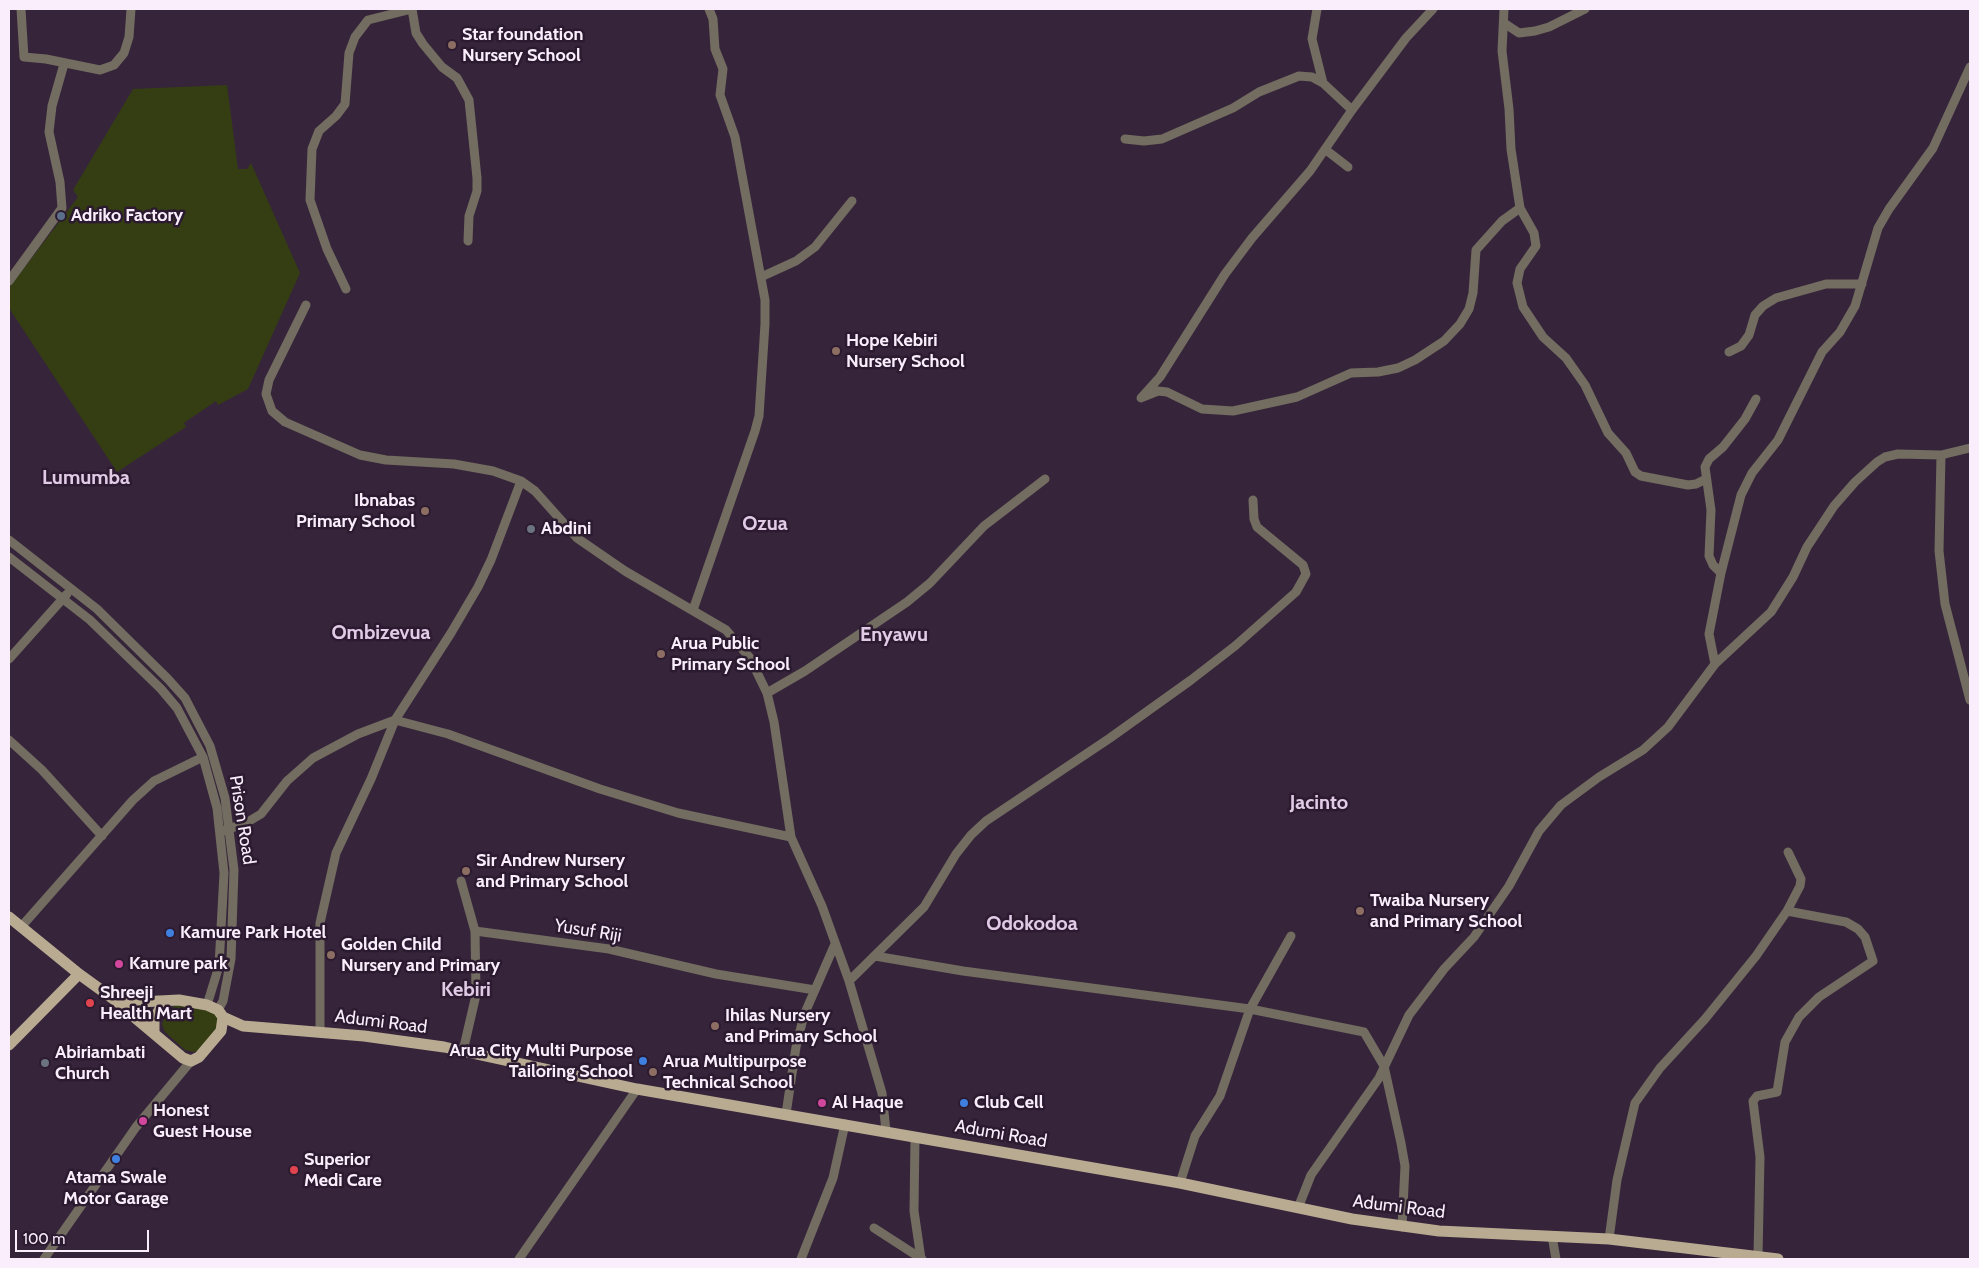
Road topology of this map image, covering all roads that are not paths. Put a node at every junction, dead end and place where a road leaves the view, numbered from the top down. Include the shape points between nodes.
1 (21, 9) edge
2 (131, 9) edge
3 (412, 9) edge
4 (709, 9) edge
5 (1317, 9) edge
6 (1433, 9) edge
7 (1504, 9) edge
8 (1584, 9) edge
9 (1504, 23) junction
10 (64, 64) junction
11 (1970, 67) edge
12 (1323, 83) junction
13 (1352, 110) junction
14 (1125, 139) dead end
15 (1326, 150) junction
16 (1348, 167) dead end
17 (852, 201) dead end
18 (1520, 208) junction
19 (468, 241) dead end
20 (761, 277) junction
21 (9, 281) edge
22 (1862, 284) junction
23 (346, 289) dead end
24 (306, 305) dead end
25 (1729, 352) dead end
26 (1756, 399) dead end
27 (1970, 448) edge
28 (1941, 456) junction
29 (1045, 479) dead end
30 (1706, 479) junction
31 (521, 481) junction
32 (1253, 500) dead end
33 (9, 540) edge
34 (9, 557) edge
35 (1721, 573) junction
36 (72, 588) junction
37 (63, 598) junction
38 (693, 610) junction
39 (9, 659) edge
40 (1715, 664) junction
41 (767, 693) junction
42 (1970, 700) edge
43 (395, 720) junction
44 (9, 740) edge
45 (203, 756) junction
46 (224, 831) junction
47 (102, 836) junction
48 (791, 837) junction
49 (1788, 852) dead end
50 (461, 881) dead end
51 (1787, 911) junction
52 (9, 917) edge
53 (21, 927) junction
54 (475, 931) junction
55 (1291, 936) dead end
56 (835, 944) junction
57 (875, 956) junction
58 (79, 974) junction
59 (849, 981) junction
60 (815, 990) junction
61 (164, 1002) junction
62 (119, 1003) junction
63 (1250, 1009) junction
64 (216, 1011) junction
65 (243, 1026) junction
66 (221, 1031) junction
67 (154, 1032) junction
68 (320, 1032) junction
69 (9, 1045) edge
70 (464, 1051) junction
71 (191, 1060) junction
72 (1384, 1066) junction
73 (637, 1089) junction
74 (786, 1114) junction
75 (845, 1124) junction
76 (886, 1131) junction
77 (915, 1137) junction
78 (1180, 1183) junction
79 (1298, 1208) junction
80 (1402, 1227) junction
81 (874, 1228) dead end
82 (1552, 1236) junction
83 (1609, 1239) junction
84 (1719, 1256) edge
85 (1758, 1257) junction
86 (44, 1259) edge
87 (518, 1259) edge
88 (801, 1259) edge
89 (922, 1259) edge
90 (1556, 1259) edge
91 (1778, 1259) edge

1 - 10 street via 24,57
2 - 10 street via 129,37 124,53 114,65 100,70
3 - 19 street via 413,23 423,44 442,67 455,75 469,100 478,178 469,216
3 - 23 street via 368,20 355,37 349,53 345,104 319,130 312,149 310,200 327,249
4 - 20 street via 715,49 723,69 720,96 735,137
5 - 12 street via 1312,39
6 - 13 street via 1406,38
7 - 9 street
8 - 9 street via 1535,31 1520,33
9 - 18 street via 1502,51 1510,149
10 - 21 street via 52,106 49,132 62,208
11 - 22 street via 1933,148 1878,228
12 - 13 street
12 - 14 street via 1312,77 1299,76 1162,138 1144,141
13 - 15 street
15 - 16 street
15 - 18 street via 1225,274 1160,377 1141,398 1158,391 1167,392 1202,409 1233,411 1297,397 1351,373 1398,368 1415,360 1444,341 1460,324 1470,309 1476,250 1502,221
17 - 20 street via 815,247 796,261
18 - 30 street via 1534,233 1536,246 1520,269 1518,283 1519,296 1530,320 1543,338 1566,358 1585,385 1608,433 1626,453 1635,472 1688,485
20 - 38 street via 765,324 759,416
22 - 25 street via 1826,284 1776,298 1755,315 1749,336 1741,346
22 - 35 street via 1855,306 1840,332 1822,352 1778,440 1752,473 1741,495
24 - 31 street via 266,394 272,411 285,422 360,455 454,464 493,471
26 - 30 street via 1733,435 1709,459 1705,467
27 - 28 street
28 - 40 street via 1898,454 1885,457 1855,482 1829,514 1771,612
28 - 42 street via 1938,551 1944,604
29 - 41 street via 984,526 930,583 907,602
30 - 35 street via 1711,510 1709,556
31 - 38 street via 535,491 577,538 625,571
31 - 43 street via 478,587
32 - 57 street via 1254,519 1258,526 1303,565 1306,574 1296,592 1191,680 986,821 956,854 924,906
33 - 36 street, Prison Road
34 - 37 street, Prison Road
35 - 40 street via 1709,634
36 - 37 street
36 - 46 street, Prison Road via 98,609 185,698 210,746 225,798
37 - 39 street
37 - 45 street, Prison Road via 90,620 172,702 190,728
38 - 41 street via 726,630 750,658
40 - 72 street via 1656,740 1561,805 1539,831 1509,886 1474,938 1444,969 1409,1014
41 - 48 street
43 - 46 street via 358,734 313,758 287,781 261,814
43 - 48 street via 448,734 600,789 678,813
43 - 68 street via 372,779 336,853 320,923
44 - 47 street via 42,770
45 - 46 street, Prison Road
45 - 47 street via 154,781
46 - 64 street, Prison Road
46 - 64 street, Prison Road via 234,870 231,959 223,1001
47 - 53 street
48 - 56 street
49 - 51 street via 1801,879
50 - 54 street
51 - 83 street via 1756,956 1639,1094 1617,1180
51 - 85 street via 1846,922 1865,937 1873,961 1819,997 1799,1017 1785,1042 1777,1092 1757,1096 1753,1101 1760,1157
52 - 53 main road
53 - 58 main road
54 - 60 street, Yusuf Riji via 609,949 716,974
54 - 70 street via 476,995
55 - 63 street
56 - 59 street
56 - 60 street
57 - 59 street
57 - 63 street via 963,971
58 - 62 main road
58 - 69 main road
59 - 76 street via 882,1093
60 - 74 street via 804,1015 796,1047
61 - 62 main road, Adumi Road
61 - 64 main road, Adumi Road via 180,1000
61 - 67 main road via 154,1019
62 - 67 main road
63 - 72 street via 1364,1032
63 - 78 street via 1220,1096 1195,1136
64 - 65 main road, Adumi Road
64 - 66 main road
65 - 66 main road
65 - 68 main road, Adumi Road
66 - 71 main road via 204,1053
67 - 71 main road via 173,1051
68 - 70 main road, Adumi Road
70 - 73 main road, Adumi Road
71 - 86 street via 136,1127
72 - 79 street via 1379,1078 1311,1175
72 - 80 street via 1404,1166
73 - 74 main road, Adumi Road
73 - 87 street
74 - 75 main road, Adumi Road
75 - 76 main road, Adumi Road
75 - 88 street via 833,1178
76 - 77 main road, Adumi Road
77 - 78 main road, Adumi Road
77 - 89 street via 914,1211
78 - 79 main road, Adumi Road
79 - 80 main road, Adumi Road
80 - 82 main road, Adumi Road
81 - 89 street
82 - 83 main road, Adumi Road
82 - 90 street
83 - 84 main road, Adumi Road
84 - 85 main road, Adumi Road
85 - 91 main road, Adumi Road

